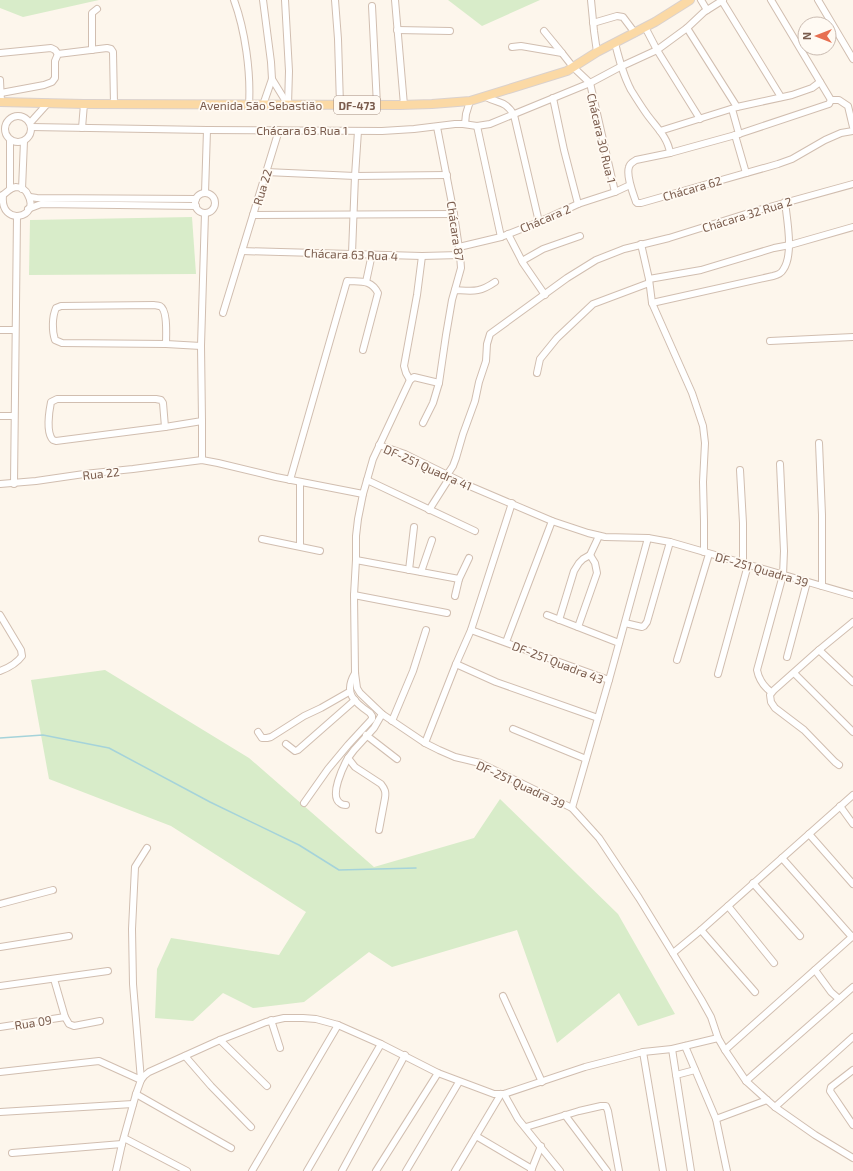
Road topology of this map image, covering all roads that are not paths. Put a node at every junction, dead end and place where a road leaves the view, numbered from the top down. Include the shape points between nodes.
1 (234, 0) edge
2 (262, 0) edge
3 (285, 0) edge
4 (335, 0) edge
5 (395, 0) edge
6 (591, 0) edge
7 (690, 0) edge
8 (701, 0) edge
9 (723, 0) edge
10 (771, 0) edge
11 (818, 0) edge
12 (372, 6) dead end
13 (97, 10) dead end
14 (707, 10) junction
15 (593, 23) junction
16 (645, 27) junction
17 (687, 28) junction
18 (397, 30) junction
19 (450, 31) dead end
20 (544, 31) dead end
21 (635, 33) junction
22 (615, 43) junction
23 (512, 47) dead end
24 (92, 50) junction
25 (657, 50) junction
26 (0, 52) edge
27 (597, 52) junction
28 (562, 53) junction
29 (58, 54) junction
30 (853, 59) edge
31 (573, 67) junction
32 (620, 67) junction
33 (272, 79) junction
34 (0, 80) edge
35 (820, 82) junction
36 (590, 83) junction
37 (1, 93) junction
38 (486, 96) junction
39 (781, 97) junction
40 (553, 98) junction
41 (831, 100) junction
42 (470, 101) junction
43 (1, 102) edge
44 (48, 103) junction
45 (84, 104) junction
46 (114, 104) junction
47 (249, 105) junction
48 (263, 105) junction
49 (288, 105) junction
50 (340, 105) junction
51 (377, 105) junction
52 (404, 105) junction
53 (735, 108) junction
54 (514, 115) junction
55 (0, 118) edge
56 (700, 119) junction
57 (6, 122) junction
58 (466, 124) junction
59 (31, 125) junction
60 (477, 126) junction
61 (437, 127) junction
62 (853, 127) edge
63 (82, 128) junction
64 (2, 129) edge
65 (207, 130) junction
66 (280, 130) junction
67 (358, 130) junction
68 (660, 131) junction
69 (853, 131) edge
70 (737, 135) junction
71 (10, 140) junction
72 (24, 141) junction
73 (670, 153) junction
74 (266, 172) junction
75 (746, 173) junction
76 (447, 175) junction
77 (355, 176) junction
78 (853, 184) edge
79 (630, 186) junction
80 (10, 189) junction
81 (22, 189) junction
82 (615, 192) junction
83 (205, 193) junction
84 (1, 196) edge
85 (30, 197) junction
86 (196, 199) junction
87 (786, 202) junction
88 (578, 204) junction
89 (196, 206) junction
90 (1, 208) edge
91 (28, 209) junction
92 (205, 213) junction
93 (454, 214) junction
94 (253, 215) junction
95 (353, 215) junction
96 (17, 216) junction
97 (539, 222) junction
98 (853, 227) edge
99 (508, 234) junction
100 (501, 236) junction
101 (580, 236) dead end
102 (642, 244) junction
103 (790, 245) junction
104 (459, 247) junction
105 (242, 251) junction
106 (352, 253) junction
107 (372, 254) junction
108 (460, 255) junction
109 (422, 256) junction
110 (522, 261) junction
111 (649, 281) junction
112 (366, 282) junction
113 (495, 282) dead end
114 (455, 290) junction
115 (544, 295) junction
116 (652, 303) junction
117 (223, 313) dead end
118 (0, 330) edge
119 (15, 330) junction
120 (853, 337) edge
121 (770, 341) dead end
122 (166, 344) junction
123 (201, 346) junction
124 (363, 350) dead end
125 (537, 373) dead end
126 (410, 380) junction
127 (439, 382) junction
128 (0, 416) edge
129 (14, 416) junction
130 (202, 421) junction
131 (423, 423) dead end
132 (165, 427) junction
133 (819, 443) dead end
134 (380, 445) junction
135 (202, 460) junction
136 (780, 464) dead end
137 (740, 470) dead end
138 (449, 476) junction
139 (290, 480) junction
140 (367, 480) junction
141 (300, 482) junction
142 (0, 484) edge
143 (14, 484) junction
144 (363, 494) junction
145 (512, 503) junction
146 (429, 510) junction
147 (552, 522) junction
148 (414, 527) dead end
149 (475, 531) dead end
150 (599, 536) junction
151 (648, 538) junction
152 (262, 539) dead end
153 (432, 540) dead end
154 (670, 542) junction
155 (300, 546) junction
156 (320, 551) dead end
157 (706, 553) junction
158 (590, 555) junction
159 (469, 558) dead end
160 (356, 560) junction
161 (746, 564) junction
162 (409, 570) junction
163 (421, 572) junction
164 (783, 575) junction
165 (459, 579) junction
166 (807, 582) junction
167 (822, 586) junction
168 (354, 595) junction
169 (853, 595) edge
170 (455, 596) dead end
171 (447, 613) dead end
172 (0, 615) edge
173 (546, 615) dead end
174 (559, 620) junction
175 (625, 623) junction
176 (852, 625) edge
177 (578, 627) junction
178 (426, 630) dead end
179 (471, 630) junction
180 (506, 642) junction
181 (619, 643) junction
182 (819, 650) junction
183 (788, 657) dead end
184 (677, 660) dead end
185 (456, 664) junction
186 (0, 671) edge
187 (355, 673) junction
188 (794, 673) junction
189 (718, 674) dead end
190 (609, 680) junction
191 (853, 682) edge
192 (349, 692) junction
193 (772, 692) junction
194 (355, 700) junction
195 (382, 714) junction
196 (598, 718) junction
197 (392, 721) junction
198 (513, 729) dead end
199 (258, 732) dead end
200 (853, 732) edge
201 (366, 735) junction
202 (425, 743) junction
203 (286, 744) dead end
204 (348, 758) junction
205 (398, 759) dead end
206 (586, 759) junction
207 (839, 765) dead end
208 (853, 795) edge
209 (304, 803) dead end
210 (346, 805) dead end
211 (840, 806) junction
212 (572, 808) junction
213 (853, 824) edge
214 (379, 830) dead end
215 (809, 834) junction
216 (146, 848) dead end
217 (782, 858) junction
218 (753, 883) junction
219 (853, 884) edge
220 (53, 890) dead end
221 (0, 904) edge
222 (728, 906) junction
223 (701, 930) junction
224 (69, 936) dead end
225 (800, 936) dead end
226 (852, 936) edge
227 (0, 946) edge
228 (673, 953) junction
229 (774, 963) dead end
230 (108, 970) dead end
231 (815, 970) junction
232 (54, 979) junction
233 (0, 986) edge
234 (853, 987) edge
235 (755, 992) dead end
236 (503, 996) dead end
237 (840, 999) junction
238 (65, 1017) junction
239 (271, 1020) junction
240 (100, 1021) dead end
241 (338, 1025) junction
242 (0, 1027) edge
243 (853, 1037) edge
244 (718, 1038) junction
245 (220, 1040) junction
246 (381, 1044) junction
247 (685, 1046) junction
248 (280, 1048) dead end
249 (672, 1049) junction
250 (725, 1050) junction
251 (643, 1052) junction
252 (405, 1055) junction
253 (185, 1056) junction
254 (695, 1070) junction
255 (853, 1070) edge
256 (0, 1072) edge
257 (438, 1073) junction
258 (676, 1075) junction
259 (141, 1080) junction
260 (746, 1081) junction
261 (459, 1082) junction
262 (542, 1082) junction
263 (267, 1086) dead end
264 (136, 1094) junction
265 (502, 1094) junction
266 (767, 1100) junction
267 (133, 1104) junction
268 (775, 1107) junction
269 (0, 1112) edge
270 (565, 1115) junction
271 (716, 1119) junction
272 (853, 1125) edge
273 (251, 1127) dead end
274 (526, 1127) junction
275 (476, 1136) junction
276 (123, 1141) junction
277 (541, 1146) junction
278 (231, 1148) dead end
279 (12, 1153) dead end
280 (853, 1158) edge
281 (531, 1170) edge
282 (116, 1171) edge
283 (187, 1171) edge
284 (252, 1171) edge
285 (307, 1171) edge
286 (342, 1171) edge
287 (376, 1171) edge
288 (406, 1171) edge
289 (456, 1171) edge
290 (560, 1171) edge
291 (607, 1171) edge
292 (619, 1171) edge
293 (663, 1171) edge
294 (691, 1171) edge
295 (727, 1171) edge

1 - 47 street via 244,35 249,76
2 - 33 street
3 - 49 street
4 - 50 street
5 - 18 street
6 - 15 street
7 - 16 main road, Avenida São Sebastião / DF-473
8 - 14 street
9 - 14 street
9 - 39 street
10 - 35 street
11 - 30 street
12 - 51 street
13 - 24 street via 92,13
14 - 17 street
15 - 21 street via 621,16
15 - 27 street
16 - 21 main road, Avenida São Sebastião / DF-473
16 - 25 street
17 - 25 street
17 - 53 street
18 - 19 street
18 - 52 street
20 - 28 street
21 - 22 main road, Avenida São Sebastião / DF-473
22 - 27 main road, Avenida São Sebastião / DF-473
22 - 32 street
23 - 28 street via 521,46
24 - 29 street
24 - 46 street via 107,48 113,52
25 - 32 street
25 - 56 street
26 - 29 street via 51,48
27 - 31 main road, Avenida São Sebastião / DF-473
28 - 31 street
29 - 37 street via 55,61 55,78 52,82
31 - 36 street
31 - 38 main road, Avenida São Sebastião / DF-473
32 - 36 street
32 - 68 street via 630,88
33 - 48 street
33 - 49 street
34 - 37 street
35 - 39 street via 802,92
35 - 41 street
36 - 40 street
36 - 82 street, Chácara 30 Rua 1
37 - 43 street
38 - 42 main road, Avenida São Sebastião / DF-473
38 - 54 street via 506,104
39 - 53 street
40 - 54 street
40 - 88 street
41 - 62 street via 839,100 848,106
41 - 70 street via 829,104
42 - 52 main road, Avenida São Sebastião / DF-473
42 - 58 street
43 - 44 main road, Avenida São Sebastião / DF-473
44 - 45 main road, Avenida São Sebastião / DF-473
44 - 59 street
45 - 46 main road, Avenida São Sebastião / DF-473
45 - 63 street
46 - 47 main road, Avenida São Sebastião / DF-473
47 - 48 main road, Avenida São Sebastião / DF-473
48 - 49 main road, Avenida São Sebastião / DF-473
49 - 50 main road, Avenida São Sebastião / DF-473
50 - 51 main road, Avenida São Sebastião / DF-473
51 - 52 main road, Avenida São Sebastião / DF-473
53 - 56 street
53 - 70 street
54 - 60 street
54 - 97 street
55 - 57 street
56 - 68 street
57 - 59 street via 13,117 21,116
57 - 64 street
58 - 60 street
58 - 61 street
59 - 63 street, Chácara 63 Rua 1
59 - 72 street via 31,133
60 - 100 street
61 - 67 street
61 - 76 street, Chácara 87
63 - 65 street, Chácara 63 Rua 1
64 - 71 street
65 - 66 street, Chácara 63 Rua 1
65 - 83 street
66 - 67 street, Chácara 63 Rua 1
66 - 74 street, Rua 22
67 - 77 street, Chácara 63 Rua 1
68 - 73 street via 666,139
69 - 75 street, Chácara 62 via 825,140 785,161
70 - 73 street
70 - 75 street
71 - 72 street
71 - 80 street
72 - 81 street
73 - 79 street via 632,163 629,168
74 - 77 street
74 - 94 street, Rua 22
75 - 79 street, Chácara 62 via 641,203 637,203
76 - 77 street
76 - 93 street, Chácara 87
77 - 95 street, Chácara 63 Rua 1
78 - 87 street, Chácara 32 Rua 2
79 - 82 street, Chácara 2
80 - 81 street
80 - 84 street
81 - 85 street
82 - 88 street, Chácara 2
83 - 86 street
83 - 92 street via 214,198 215,203 210,212
84 - 90 street
85 - 86 street
85 - 91 street
86 - 89 street
87 - 102 street, Chácara 32 Rua 2
87 - 103 street
88 - 97 street, Chácara 2
89 - 91 street via 41,204
89 - 92 street
90 - 96 street via 11,216
91 - 96 street
92 - 123 street
93 - 95 street
93 - 104 street, Chácara 87
94 - 95 street
94 - 105 street, Rua 22
95 - 106 street, Chácara 63 Rua 1
96 - 119 street
97 - 99 street, Chácara 2
98 - 103 street
99 - 100 street, Chácara 2
99 - 110 street
100 - 104 street, Chácara 2
101 - 110 street via 543,249
102 - 111 street
102 - 115 street, Chácara 32 Rua 2 via 596,260
103 - 111 street via 701,270
103 - 116 street via 787,264 779,274
104 - 108 street, Chácara 87
105 - 106 street, Chácara 63 Rua 4
105 - 117 street, Rua 22
106 - 107 street, Chácara 63 Rua 4
107 - 109 street, Chácara 63 Rua 4
107 - 112 street
108 - 109 street, Chácara 63 Rua 4
108 - 114 street, Chácara 87 via 461,268
109 - 126 street via 404,366
110 - 115 street
111 - 116 street
111 - 125 street via 593,304 557,338 540,359
112 - 124 street via 378,293
112 - 139 street via 346,281
113 - 114 street via 474,291
114 - 127 street, Chácara 87
115 - 138 street, Chácara 32 Rua 2 via 490,334 475,401
116 - 157 street via 692,392 703,426
118 - 119 street
119 - 129 street
120 - 121 street
122 - 122 street via 62,343 55,340 53,335 54,313 56,308 61,306 160,306 165,314
122 - 123 street
123 - 130 street
126 - 127 street via 414,377
126 - 134 street
127 - 131 street, Chácara 87
128 - 129 street
129 - 143 street
130 - 132 street
130 - 135 street
132 - 132 street via 56,441 49,434 49,409 51,402 58,399 156,399 163,403
133 - 167 street
134 - 138 street, DF-251 Quadra 41 via 405,454
134 - 140 street, DF-251 Quadra 41
135 - 139 street
135 - 143 street, Rua 22
136 - 164 street
137 - 161 street
138 - 145 street, DF-251 Quadra 41
138 - 146 street, Chácara 32 Rua 2
139 - 141 street
140 - 144 street, DF-251 Quadra 41
140 - 146 street
141 - 144 street
141 - 155 street
142 - 143 street, Rua 22
144 - 160 street, DF-251 Quadra 41 via 356,536
145 - 147 street, DF-251 Quadra 41
145 - 179 street
146 - 149 street
147 - 150 street, DF-251 Quadra 41
147 - 180 street
148 - 162 street
150 - 151 street, DF-251 Quadra 41
150 - 158 street
151 - 154 street, DF-251 Quadra 39
151 - 175 street
152 - 155 street
153 - 163 street
154 - 157 street, DF-251 Quadra 39
154 - 175 street via 647,622 639,627
155 - 156 street
157 - 161 street, DF-251 Quadra 39
157 - 184 street
158 - 174 street via 579,563 574,571
158 - 177 street via 597,574
159 - 165 street
160 - 162 street
160 - 168 street, DF-251 Quadra 41
161 - 164 street, DF-251 Quadra 39
161 - 189 street
162 - 163 street
163 - 165 street
164 - 166 street, DF-251 Quadra 39
164 - 193 street via 757,670 761,682
165 - 170 street
166 - 167 street, DF-251 Quadra 39
166 - 183 street
167 - 169 street, DF-251 Quadra 39
168 - 171 street
168 - 187 street, DF-251 Quadra 39
172 - 186 street via 22,656
173 - 174 street
174 - 177 street
175 - 181 street
176 - 182 street
177 - 181 street
178 - 197 street via 413,671
179 - 180 street, DF-251 Quadra 43
179 - 185 street
180 - 190 street, DF-251 Quadra 43
181 - 190 street
182 - 188 street
182 - 191 street
185 - 196 street via 496,682
185 - 202 street
187 - 192 street
187 - 195 street, DF-251 Quadra 39 via 360,693
188 - 193 street
188 - 200 street
190 - 196 street, DF-251 Quadra 43
192 - 194 street
192 - 199 street via 271,737 262,738
193 - 207 street via 770,698 775,708 799,726
194 - 203 street via 298,750 295,751
194 - 209 street via 370,713 372,719 333,763
195 - 197 street, DF-251 Quadra 39
195 - 201 street via 374,728
196 - 206 street, DF-251 Quadra 43
197 - 202 street, DF-251 Quadra 39
198 - 206 street
201 - 204 street
201 - 205 street
202 - 212 street, DF-251 Quadra 39 via 450,755 480,763
204 - 210 street via 335,793 340,803
204 - 214 street via 355,767 385,788 386,798
206 - 212 street, DF-251 Quadra 43
208 - 211 street
211 - 213 street
211 - 215 street
212 - 228 street, DF-251 Quadra 39 via 599,838
215 - 217 street
215 - 219 street
216 - 259 street via 136,867 132,929 133,984
217 - 218 street
217 - 226 street
218 - 222 street
218 - 225 street
220 - 221 street
222 - 223 street
222 - 229 street
223 - 228 street
223 - 235 street
224 - 227 street
226 - 231 street
228 - 244 street, DF-251 Quadra 39 via 711,1017
230 - 232 street
231 - 237 street via 831,992
231 - 250 street
232 - 233 street
232 - 238 street
234 - 237 street
236 - 262 street
237 - 260 street
238 - 240 street via 69,1024 74,1026
238 - 242 street, Rua 09
239 - 241 street via 303,1018
239 - 245 street
239 - 248 street
241 - 246 street
241 - 284 street
243 - 268 street
244 - 247 street
244 - 250 street, DF-251 Quadra 39
245 - 253 street
245 - 263 street
246 - 252 street
246 - 285 street
247 - 249 street
247 - 254 street
249 - 251 street
249 - 258 street
250 - 260 street, DF-251 Quadra 39
251 - 262 street via 585,1067
251 - 293 street
252 - 257 street
252 - 286 street
253 - 259 street via 149,1072
253 - 273 street
254 - 258 street
254 - 271 street
255 - 272 street via 831,1087 830,1091
256 - 259 street via 99,1061
257 - 261 street
257 - 287 street
258 - 294 street
259 - 264 street
260 - 266 street, DF-251 Quadra 39
261 - 265 street via 494,1094
261 - 288 street
262 - 265 street
264 - 267 street
264 - 278 street
265 - 274 street
265 - 275 street
266 - 268 street, DF-251 Quadra 39
266 - 271 street
267 - 269 street
267 - 276 street
268 - 280 street, DF-251 Quadra 39
270 - 274 street
270 - 291 street
270 - 292 street via 606,1106
271 - 295 street
274 - 277 street
275 - 281 street
275 - 289 street
276 - 279 street
276 - 282 street
276 - 283 street
277 - 281 street
277 - 290 street

